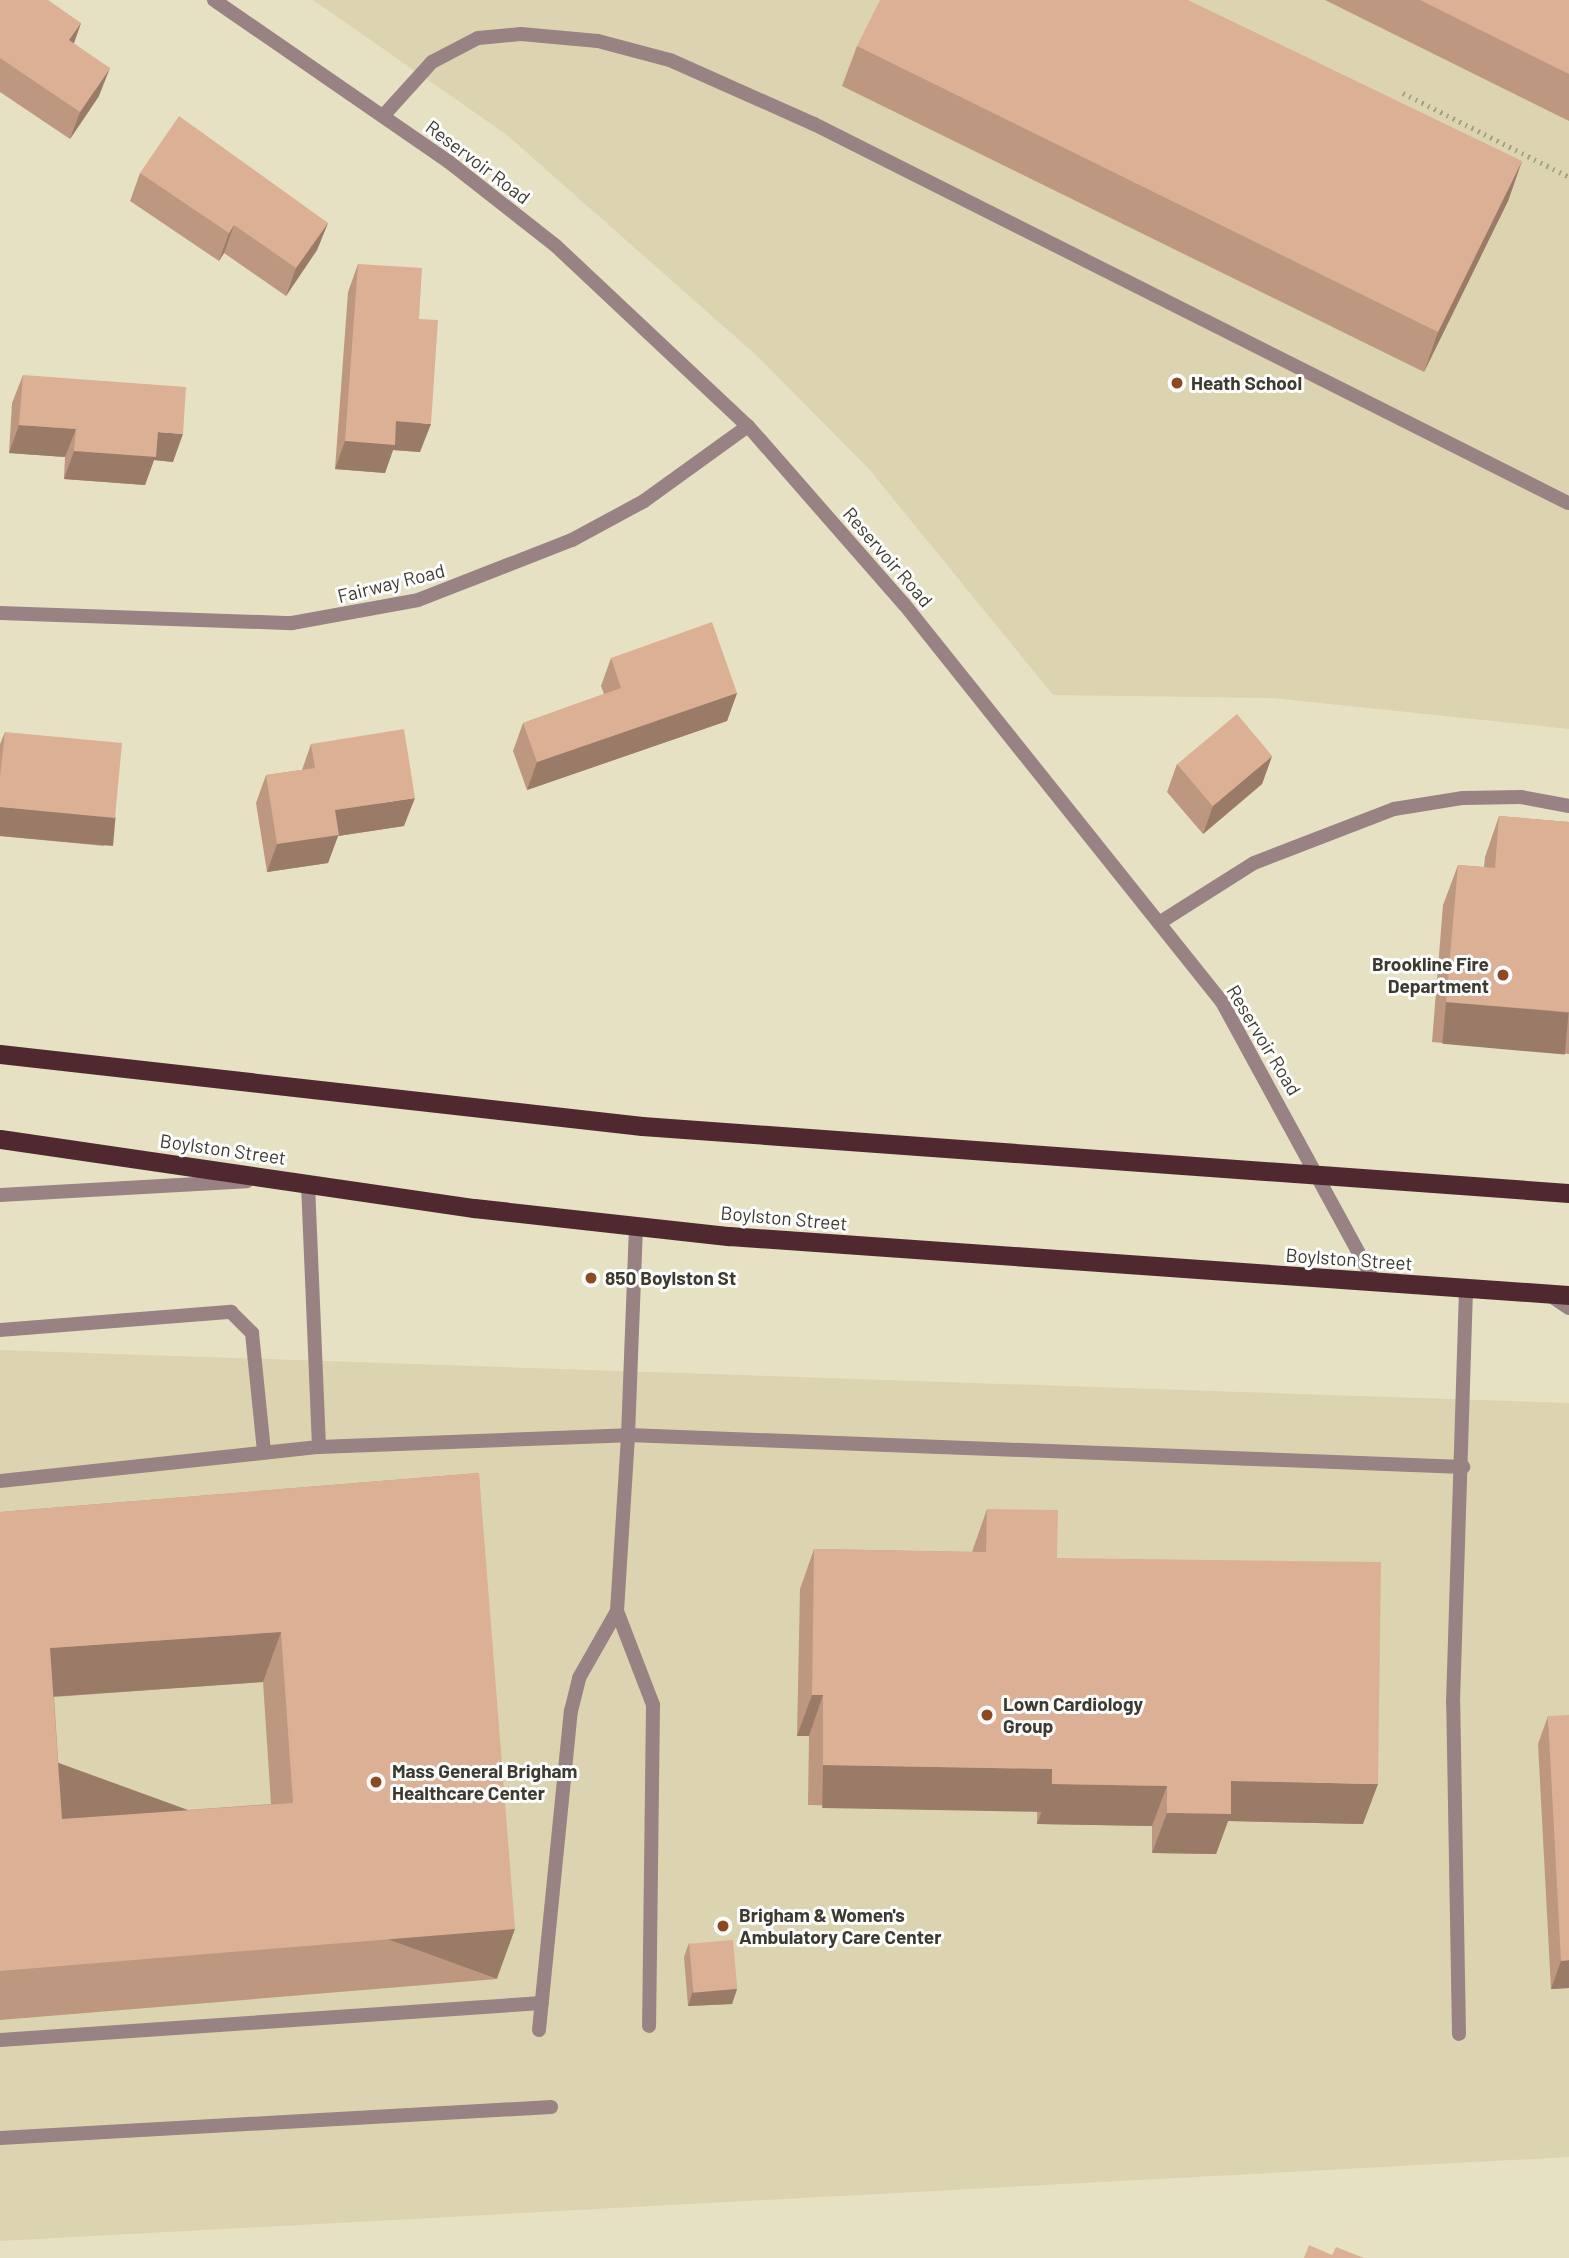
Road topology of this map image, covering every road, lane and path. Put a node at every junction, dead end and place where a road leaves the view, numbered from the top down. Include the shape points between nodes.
1 (214, 0) edge
2 (1403, 93) dead end
3 (383, 116) junction
4 (1569, 177) edge
5 (748, 426) junction
6 (1568, 503) edge
7 (0, 613) edge
8 (1569, 806) edge
9 (1159, 923) junction
10 (0, 1054) edge
11 (0, 1139) edge
12 (1318, 1175) junction
13 (273, 1179) junction
14 (308, 1184) junction
15 (1569, 1193) edge
16 (0, 1195) edge
17 (636, 1227) junction
18 (1375, 1283) junction
19 (1466, 1289) junction
20 (1547, 1294) junction
21 (1569, 1295) edge
22 (1569, 1308) edge
23 (0, 1330) edge
24 (628, 1435) junction
25 (319, 1447) junction
26 (264, 1452) junction
27 (1463, 1467) junction
28 (0, 1481) edge
29 (617, 1611) junction
30 (542, 2003) junction
31 (649, 2026) dead end
32 (539, 2030) dead end
33 (1459, 2034) dead end
34 (0, 2040) edge
35 (551, 2107) dead end
36 (0, 2138) edge

1 - 3 street, Reservoir Road
2 - 4 path
3 - 5 street, Reservoir Road via 556,246
3 - 6 street via 432,62 486,36 598,41 670,60 814,124
5 - 7 street, Fairway Road via 644,501 572,540 418,600 292,623
5 - 9 street, Reservoir Road via 904,604
8 - 9 street via 1521,797 1462,798 1394,809 1254,863
9 - 12 street, Reservoir Road via 1231,1015
10 - 12 highway via 642,1126
11 - 13 highway, Boylston Street
12 - 15 highway
12 - 18 street, Reservoir Road
13 - 14 highway, Boylston Street
13 - 16 street
14 - 17 highway, Boylston Street
14 - 25 street
17 - 18 highway, Boylston Street
17 - 24 street
18 - 19 highway, Boylston Street
19 - 20 highway, Boylston Street
19 - 27 street
20 - 21 highway, Boylston Street
20 - 22 street
23 - 26 street via 231,1311 252,1333
24 - 25 street
24 - 27 street
24 - 29 street
25 - 26 street
26 - 28 street
27 - 33 street via 1453,1703
29 - 30 street via 573,1700
29 - 31 street via 653,1705
30 - 32 street
30 - 34 street
35 - 36 street

